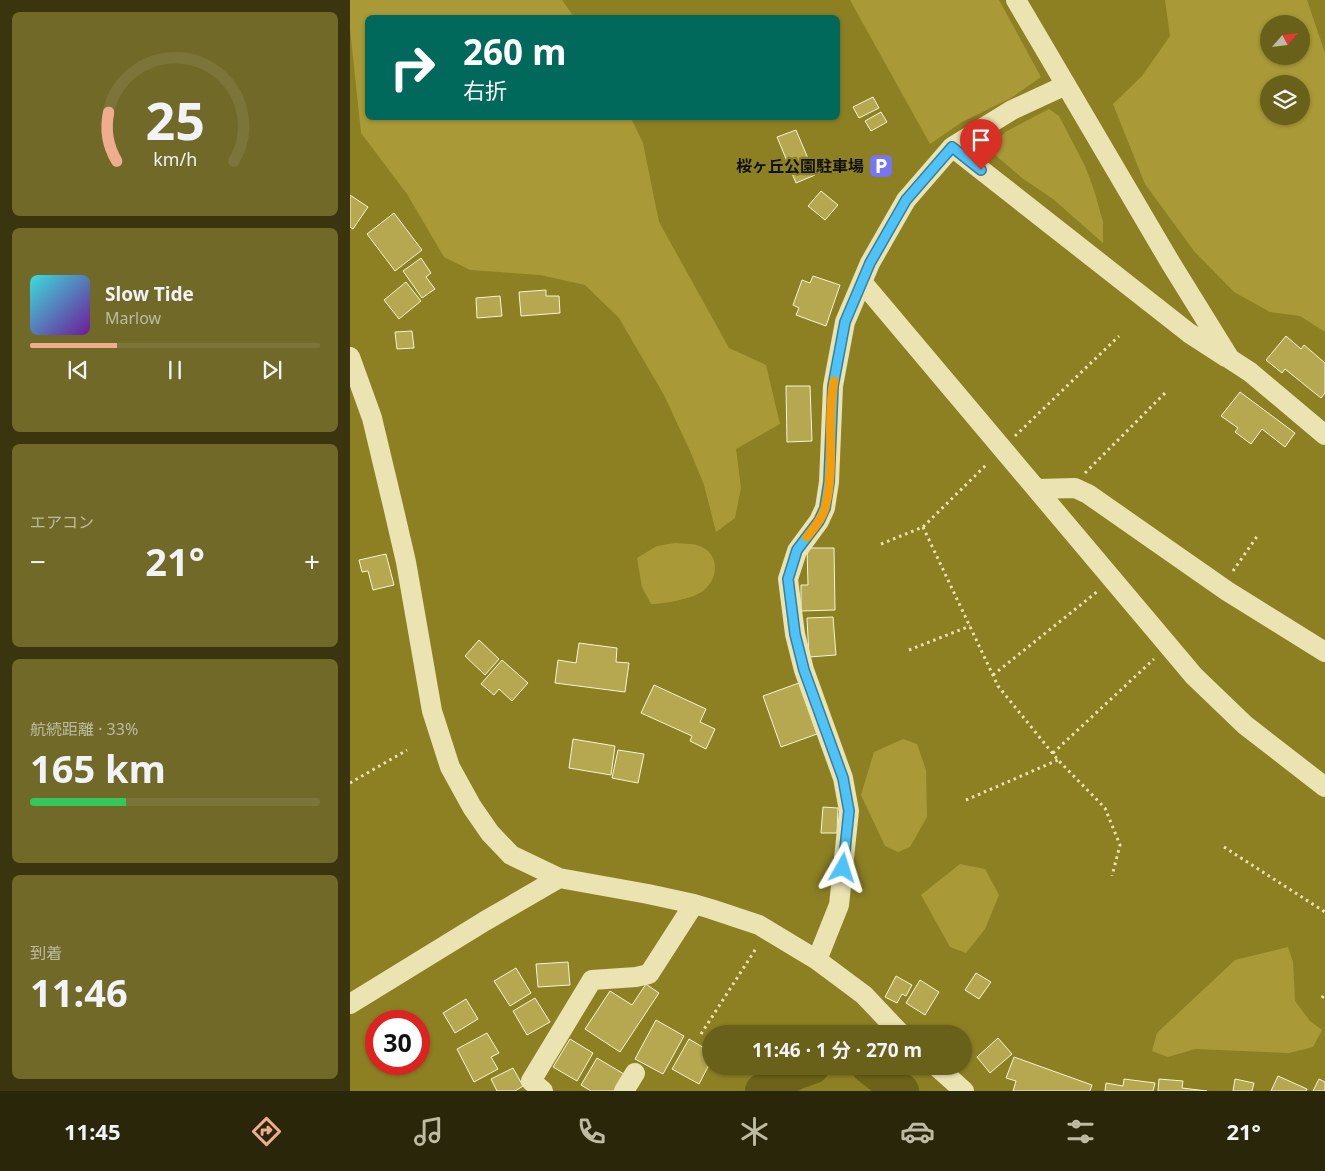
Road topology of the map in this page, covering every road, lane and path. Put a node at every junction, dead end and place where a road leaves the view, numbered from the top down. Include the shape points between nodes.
1 (1016, 0) edge
2 (1066, 85) junction
3 (952, 147) junction
4 (862, 282) junction
5 (1119, 336) dead end
6 (350, 357) edge
7 (1230, 359) junction
8 (1165, 393) dead end
9 (1325, 435) edge
10 (1010, 441) dead end
11 (992, 459) dead end
12 (1079, 478) dead end
13 (1038, 489) junction
14 (923, 527) junction
15 (1258, 535) dead end
16 (881, 544) dead end
17 (1231, 573) dead end
18 (1100, 589) dead end
19 (970, 626) junction
20 (909, 650) dead end
21 (1325, 652) edge
22 (1158, 655) dead end
23 (993, 675) junction
24 (407, 750) dead end
25 (1053, 753) junction
26 (1058, 760) junction
27 (350, 783) edge
28 (1325, 787) edge
29 (966, 800) dead end
30 (1224, 846) dead end
31 (1112, 876) dead end
32 (560, 878) junction
33 (694, 904) junction
34 (1325, 912) edge
35 (760, 942) dead end
36 (817, 960) junction
37 (1325, 993) edge
38 (1322, 998) dead end
39 (350, 1004) edge
40 (892, 1025) edge
41 (701, 1034) dead end
42 (635, 1073) dead end
43 (946, 1075) edge
44 (542, 1091) edge
45 (624, 1091) edge
46 (964, 1091) edge

1 - 2 street
2 - 3 street via 1012,110
2 - 7 street
3 - 4 street via 906,200
3 - 7 street via 1189,333
4 - 13 street
4 - 36 street via 845,322 833,386 825,508 797,550 788,579 795,634 804,670 843,778 849,811 839,905
5 - 10 path
6 - 32 street via 372,418 406,562 432,711 450,767 490,833 511,855
7 - 9 street
8 - 12 path
11 - 14 path
13 - 21 street via 1075,488 1088,494 1227,591
13 - 28 street via 1194,676 1246,725
14 - 16 path
14 - 19 path
15 - 17 path
18 - 23 path
19 - 20 path
19 - 23 path
22 - 25 path
23 - 25 path via 998,686
24 - 27 path
25 - 26 path
26 - 29 path
26 - 31 path via 1105,808 1120,845
30 - 34 path
32 - 33 street
32 - 39 street
33 - 36 street via 759,925
33 - 44 street via 648,974 592,980 531,1081
35 - 41 path
36 - 40 street via 864,995
37 - 38 path
42 - 45 street
43 - 46 street

